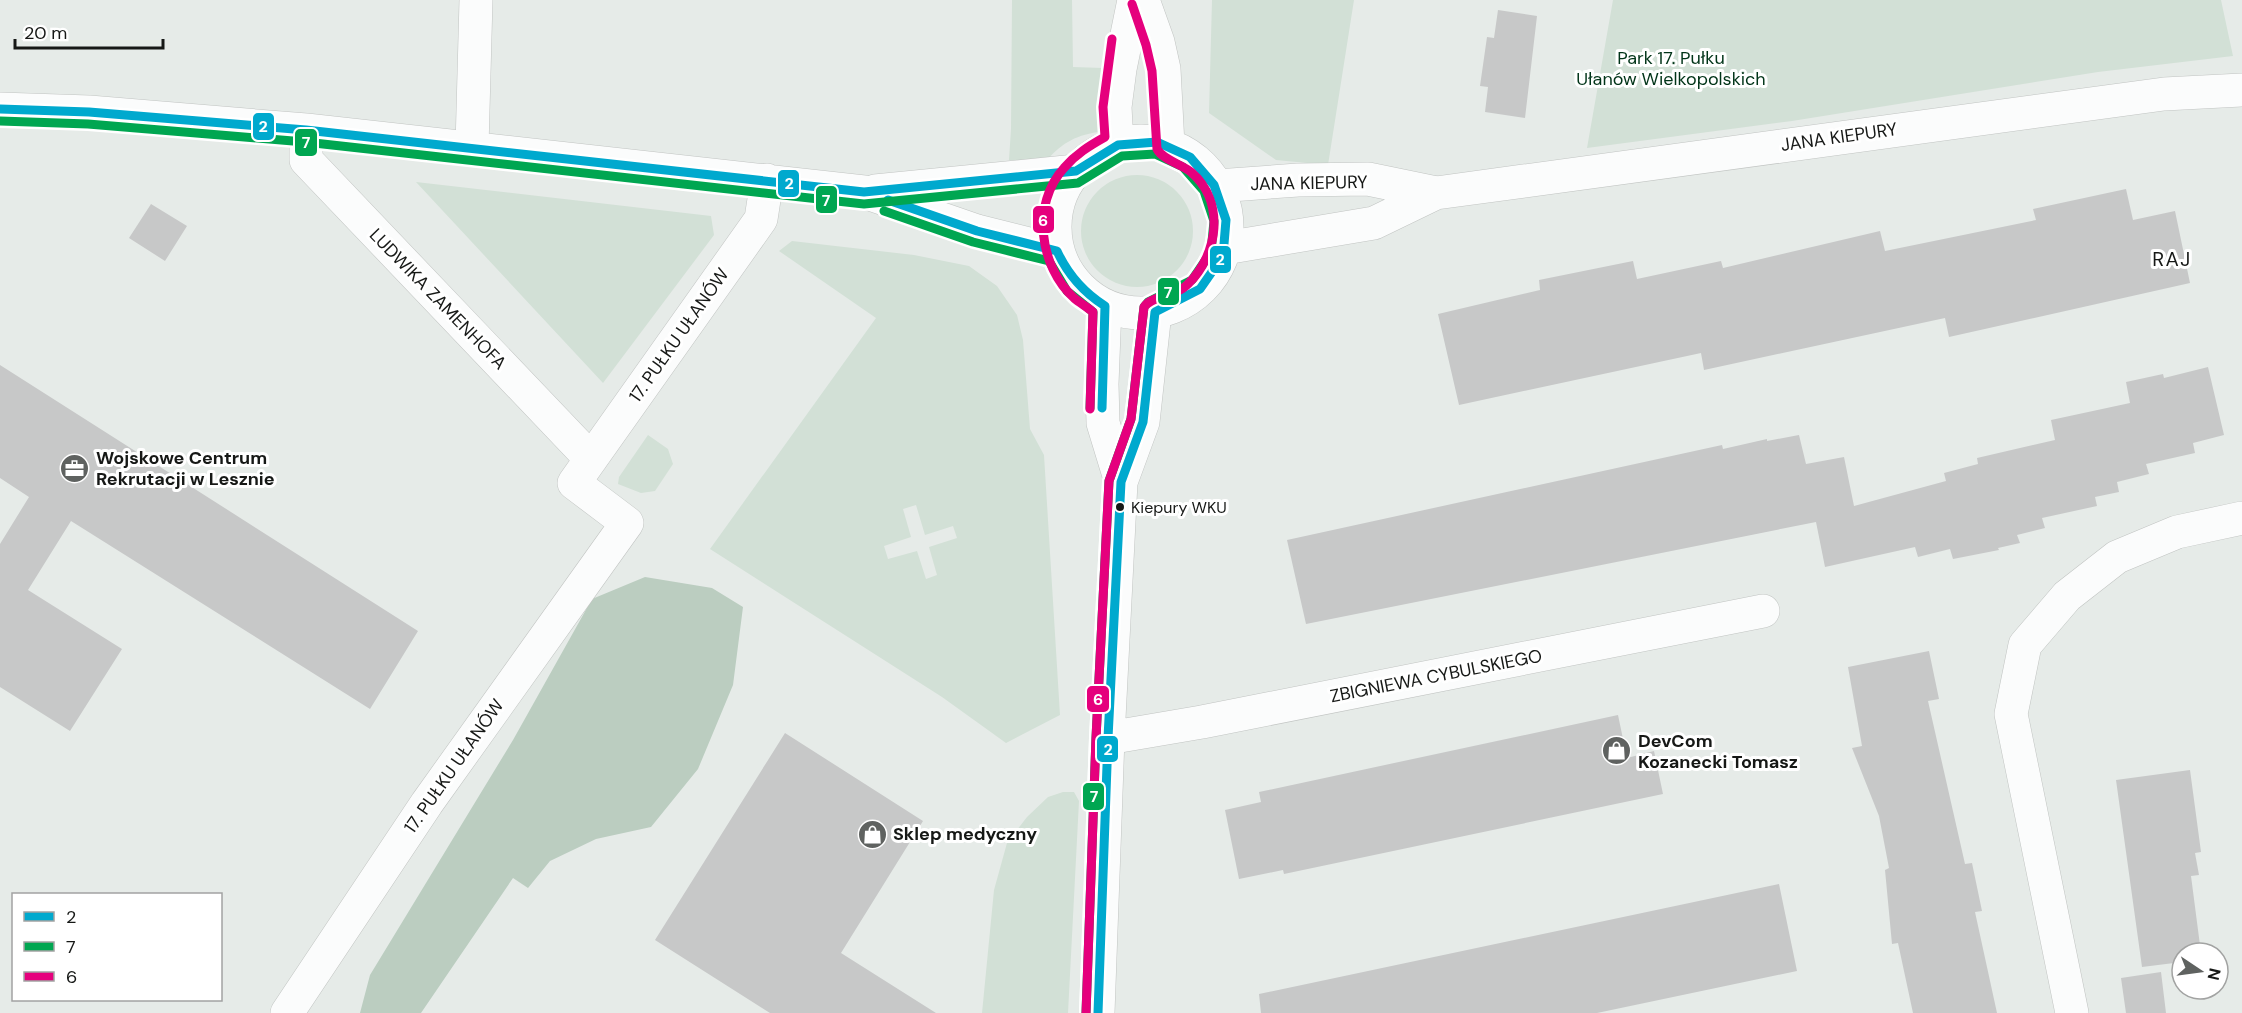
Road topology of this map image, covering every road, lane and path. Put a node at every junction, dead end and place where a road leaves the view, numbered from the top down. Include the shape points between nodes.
1 (476, 0) edge
2 (1134, 0) edge
3 (1143, 0) edge
4 (2242, 90) edge
5 (0, 109) edge
6 (306, 130) junction
7 (1117, 144) junction
8 (1168, 145) junction
9 (472, 147) junction
10 (1076, 171) junction
11 (767, 180) junction
12 (1217, 186) junction
13 (864, 192) junction
14 (1436, 193) junction
15 (1225, 248) junction
16 (1057, 251) junction
17 (1105, 306) junction
18 (1155, 312) junction
19 (583, 471) junction
20 (1121, 482) junction
21 (2242, 518) edge
22 (627, 523) joint
23 (1763, 611) dead end
24 (1108, 738) junction
25 (287, 1013) edge
26 (1098, 1013) edge
27 (2072, 1013) edge

1 - 9 street
2 - 7 street via 1117,88
3 - 8 street via 1164,69
4 - 14 street, JANA KIEPURY via 2164,94
5 - 6 street via 89,112
6 - 9 street
6 - 19 street, LUDWIKA ZAMENHOFA via 306,160
7 - 8 street via 1134,141
7 - 10 street via 1088,159
8 - 12 street via 1188,154
9 - 11 street
10 - 13 street
10 - 16 street via 1058,204 1054,226
11 - 13 street
11 - 19 street, 17. PUŁKU UŁANÓW via 760,219
12 - 14 street, JANA KIEPURY via 1368,179
12 - 15 street via 1227,227
13 - 16 street via 977,231
14 - 15 street, JANA KIEPURY via 1374,223
15 - 18 street via 1218,267 1192,297
16 - 17 street via 1075,283
17 - 18 street via 1139,314
17 - 20 street via 1103,423
18 - 20 street via 1143,422
19 - 22 street, LUDWIKA ZAMENHOFA
20 - 24 street
21 - 27 street via 2177,532 2117,557 2067,596 2025,645 2011,714
22 - 25 street, 17. PUŁKU UŁANÓW via 427,803
23 - 24 street, ZBIGNIEWA CYBULSKIEGO
24 - 26 street

